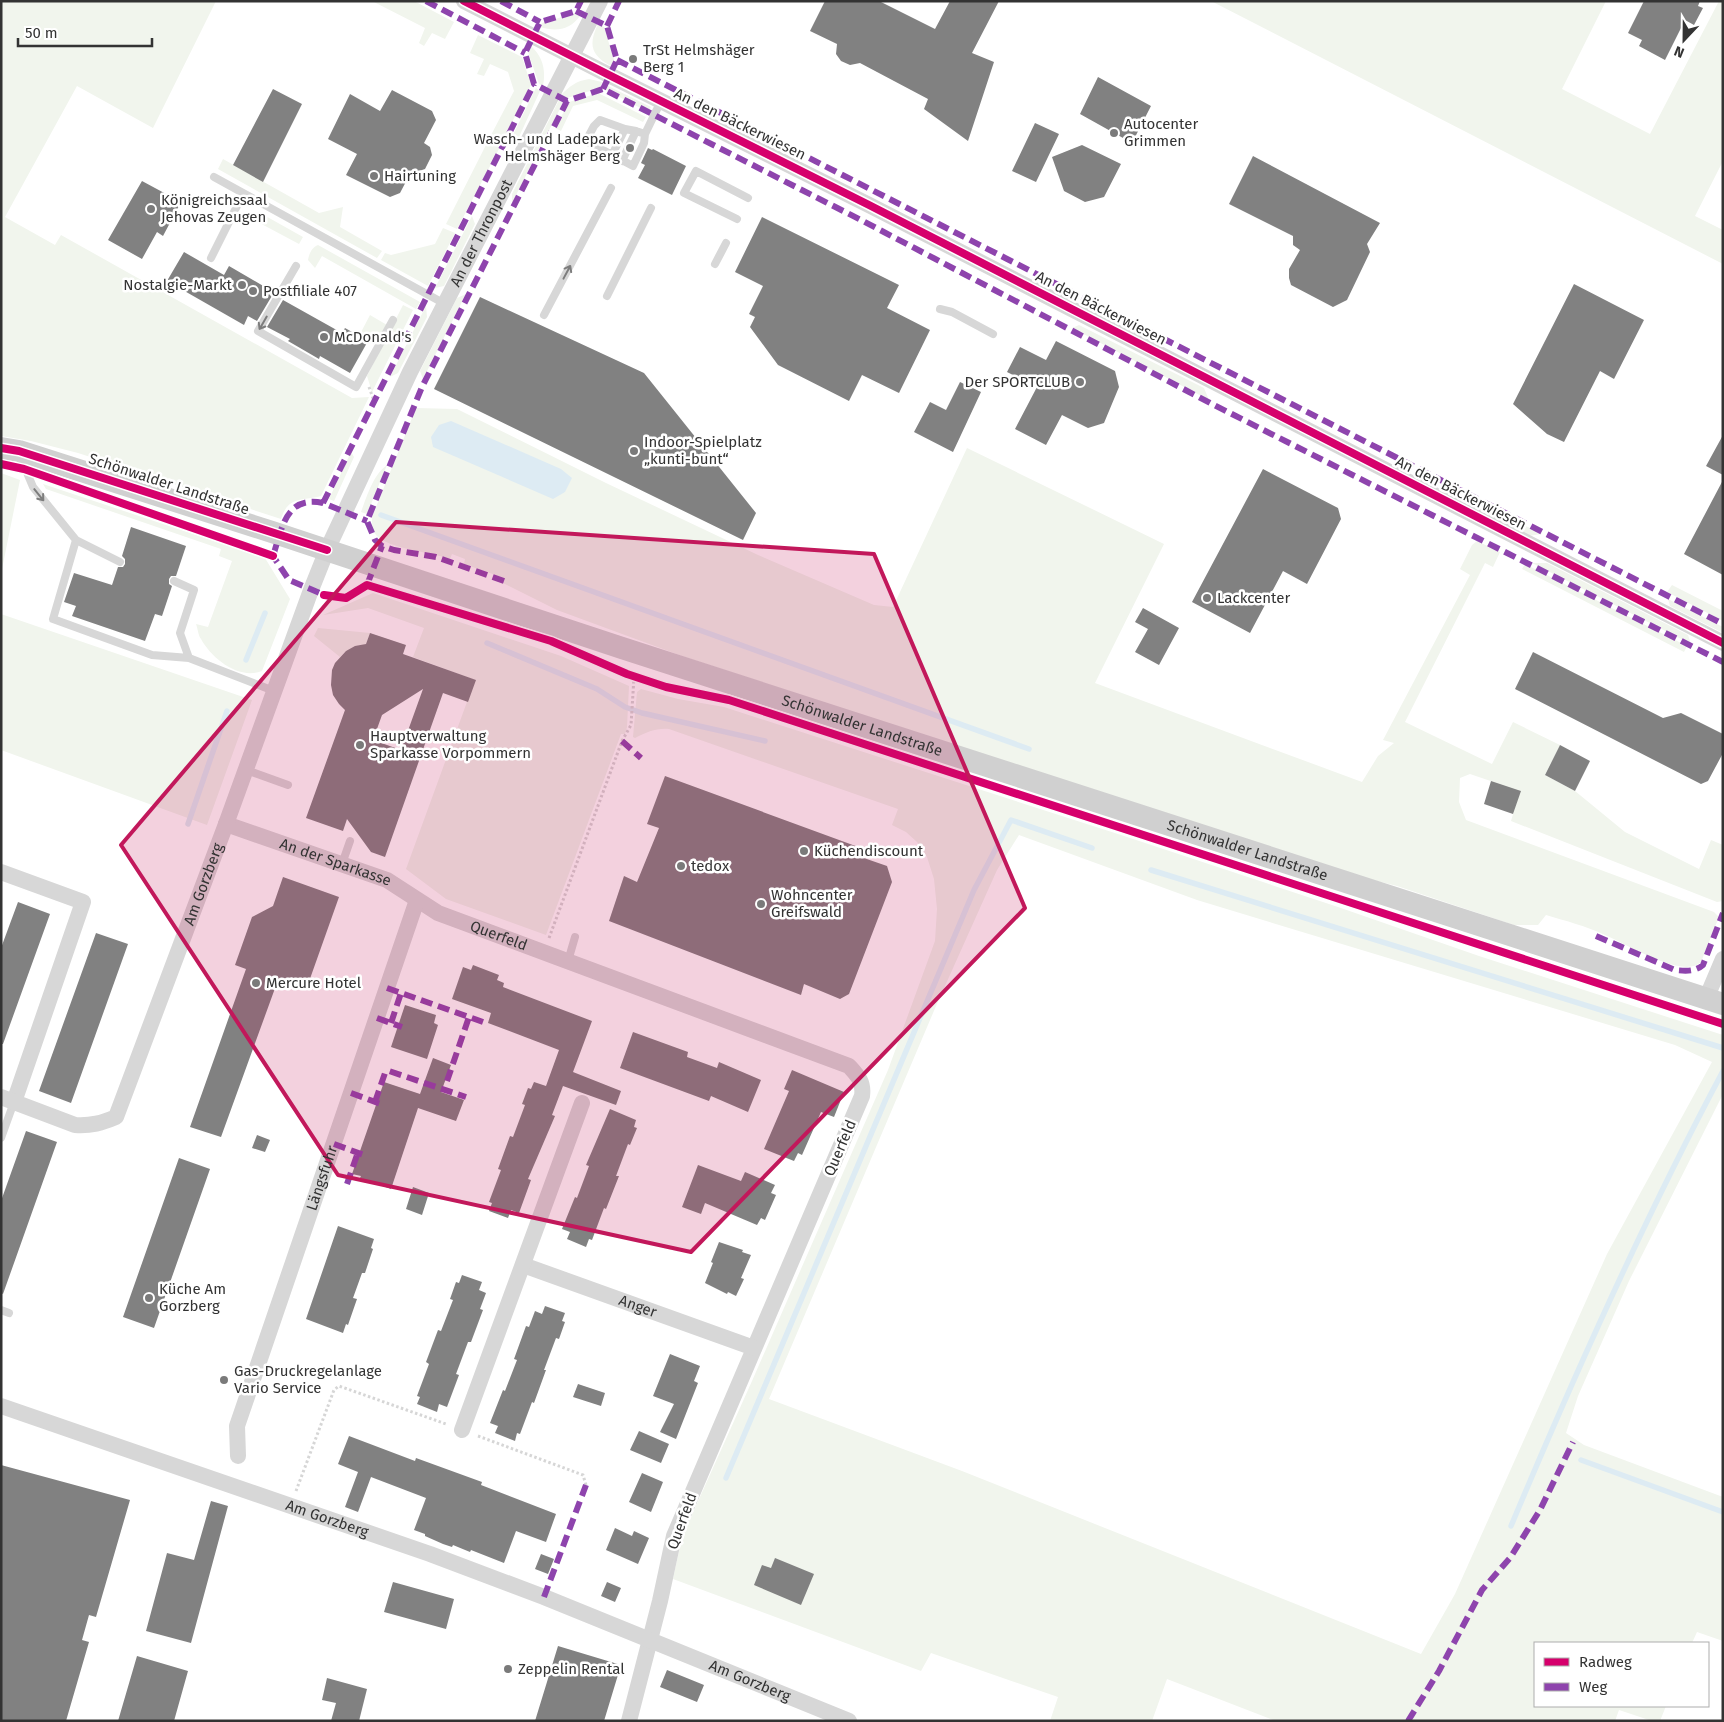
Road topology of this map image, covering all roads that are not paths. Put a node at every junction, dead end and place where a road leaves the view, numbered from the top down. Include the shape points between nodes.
1 (464, 1) edge
2 (600, 1) edge
3 (571, 56) junction
4 (661, 101) junction
5 (625, 129) junction
6 (636, 130) junction
7 (645, 134) junction
8 (612, 155) junction
9 (622, 161) junction
10 (214, 177) dead end
11 (611, 188) dead end
12 (243, 194) junction
13 (748, 198) dead end
14 (651, 208) dead end
15 (738, 219) dead end
16 (726, 243) dead end
17 (210, 258) dead end
18 (715, 264) dead end
19 (296, 266) dead end
20 (607, 296) dead end
21 (445, 304) junction
22 (940, 309) dead end
23 (544, 315) dead end
24 (392, 320) dead end
25 (993, 334) dead end
26 (10, 450) edge
27 (76, 540) junction
28 (327, 550) junction
29 (120, 562) dead end
30 (174, 581) dead end
31 (1723, 643) edge
32 (189, 658) junction
33 (274, 691) junction
34 (246, 770) junction
35 (288, 785) dead end
36 (226, 824) junction
37 (350, 841) dead end
38 (342, 864) junction
39 (1, 872) edge
40 (417, 900) junction
41 (438, 913) joint
42 (576, 938) dead end
43 (1723, 959) edge
44 (568, 961) junction
45 (1714, 1002) edge
46 (8, 1099) edge
47 (582, 1104) dead end
48 (1, 1138) edge
49 (523, 1264) junction
50 (754, 1348) junction
51 (1, 1406) edge
52 (462, 1430) road end
53 (238, 1456) dead end
54 (649, 1640) junction
55 (629, 1721) edge
56 (849, 1721) edge

1 - 3 street, An den Bäckerwiesen
2 - 3 street, An der Thronpost
3 - 4 street, An den Bäckerwiesen
3 - 21 street, An der Thronpost
4 - 7 lane
4 - 31 street, An den Bäckerwiesen
5 - 6 lane
5 - 8 lane
5 - 8 lane via 600,120 586,141
6 - 7 lane
6 - 9 lane
7 - 9 lane via 633,166
8 - 9 lane
10 - 12 lane, An der Thronpost
23 -> 11 lane
12 - 17 lane
12 - 21 lane, An der Thronpost
13 - 15 lane via 696,171 684,193
14 - 20 lane
16 - 18 lane
19 -> 24 lane via 258,331 356,387
21 - 28 street, An der Thronpost
22 - 25 lane
26 -> 27 lane via 33,487
26 - 28 main road, Schönwalder Landstraße
27 - 29 lane
27 - 32 lane via 53,620 152,655
28 - 33 street, Am Gorzberg
28 - 45 main road, Schönwalder Landstraße
30 - 32 lane via 194,590 180,633
32 - 33 lane
33 - 34 street, Am Gorzberg
34 - 35 lane
34 - 36 street, Am Gorzberg
36 - 38 street, An der Sparkasse
36 - 46 street, Am Gorzberg via 116,1117 99,1124 76,1125
37 - 38 lane
38 - 40 street, An der Sparkasse via 387,880
39 - 46 street via 83,902
40 - 41 street, An der Sparkasse
40 - 53 street, Längsfuhr via 237,1426
41 - 44 street, Querfeld
42 - 44 lane
43 - 45 street
44 - 50 street, Querfeld via 849,1066 861,1080 862,1096
46 - 48 lane
47 - 49 street
49 - 50 street, Anger
49 - 52 street
50 - 54 street, Querfeld via 674,1536
51 - 54 street, Am Gorzberg via 430,1554
54 - 55 street
54 - 56 street, Am Gorzberg

